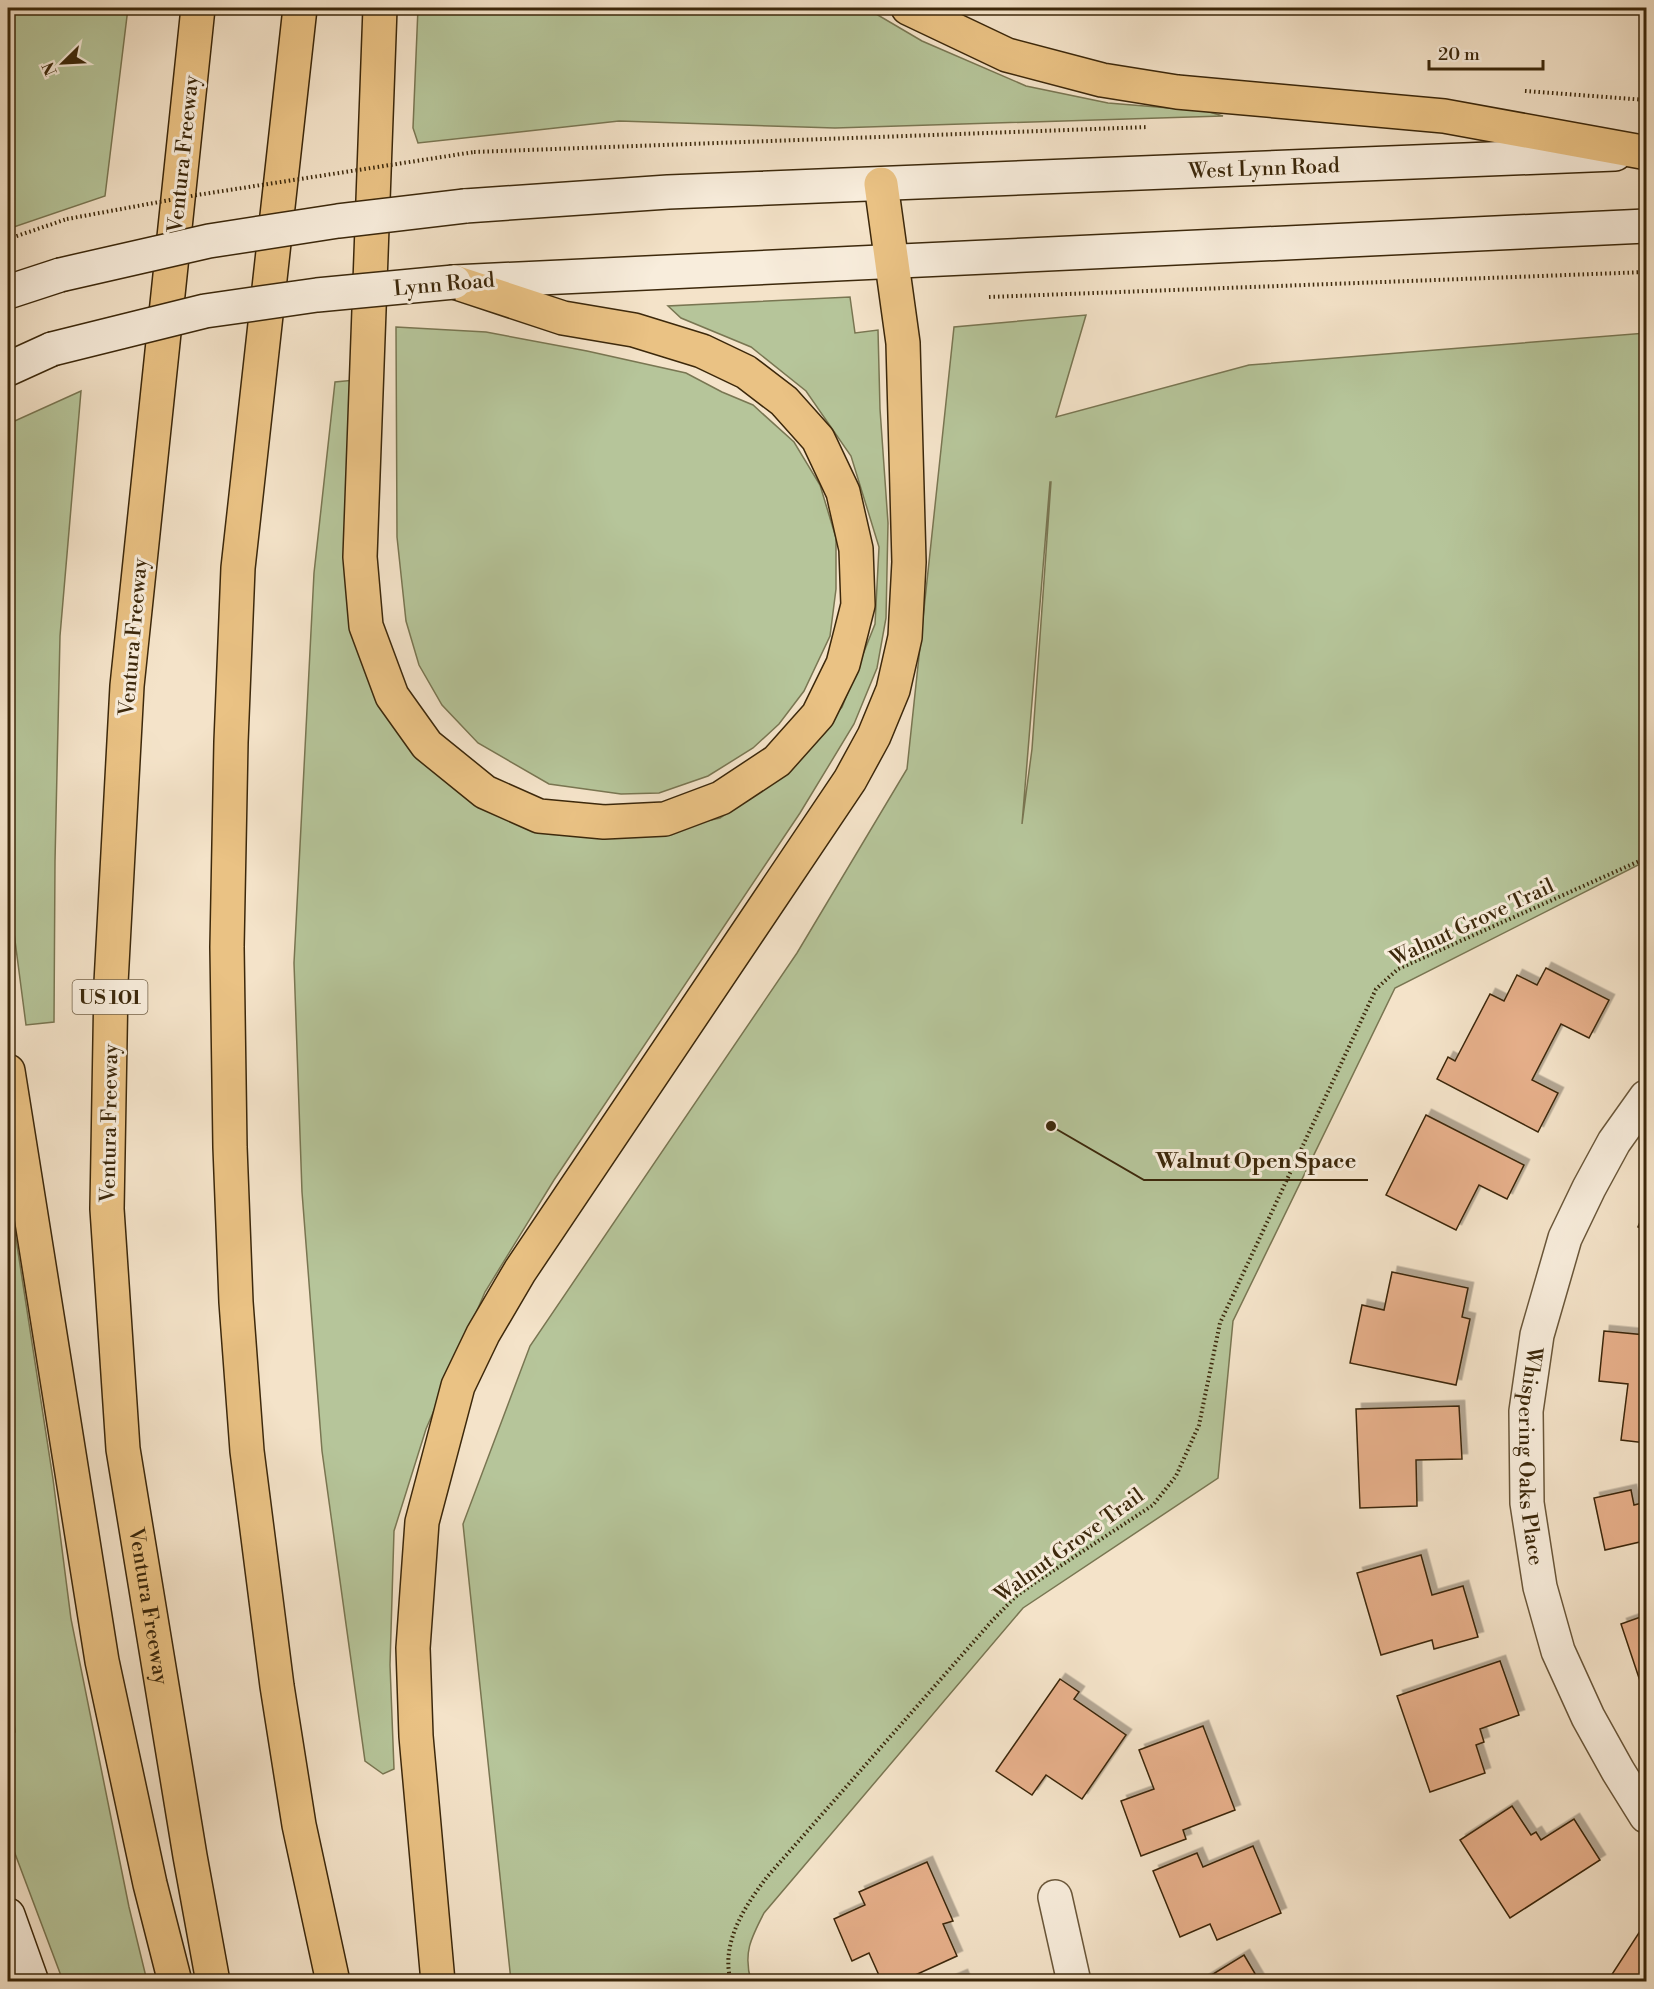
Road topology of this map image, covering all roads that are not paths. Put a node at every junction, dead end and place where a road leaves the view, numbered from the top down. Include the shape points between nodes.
1 (198, 8) edge
2 (300, 8) edge
3 (380, 8) edge
4 (908, 8) edge
5 (1644, 152) edge
6 (881, 184) junction
7 (1647, 226) edge
8 (891, 261) junction
9 (454, 282) junction
10 (8, 292) edge
11 (8, 369) edge
12 (8, 1071) edge
13 (1647, 1097) edge
14 (1647, 1816) edge
15 (1055, 1897) dead end
16 (8, 1915) edge
17 (32, 1982) edge
18 (175, 1982) edge
19 (213, 1982) edge
20 (333, 1982) edge
21 (438, 1982) edge
22 (1074, 1982) edge

1 - 19 highway, Ventura Freeway / US 101 via 126,686 111,983 107,1209 123,1449
2 - 20 highway via 238,567 227,947 230,1147 247,1451 299,1825
3 - 9 highway via 360,557 366,626 392,696 427,745 485,792 539,816 604,822 665,819 721,798 777,761 818,716 843,664 858,605 856,549 843,492 818,439 784,400 746,372 702,351 634,330 563,318
4 - 5 highway via 1007,55 1102,80 1177,92 1444,116
5 - 6 main road, West Lynn Road
6 - 8 highway
6 - 10 main road, bridge via 668,192 465,206 338,221 209,241 60,275
7 - 8 main road
8 - 9 main road, Lynn Road
8 - 21 highway via 903,342 909,562 904,637 893,690 850,780 515,1280 458,1386 440,1451 422,1522 413,1648 416,1736
9 - 11 main road, Lynn Road, bridge via 316,295 205,311 52,349
12 - 18 highway via 102,1661
13 - 14 main road, Whispering Oaks Place via 1614,1142 1565,1238 1537,1335 1526,1411 1527,1503 1540,1587 1558,1651 1588,1717
15 - 22 main road
16 - 17 main road

